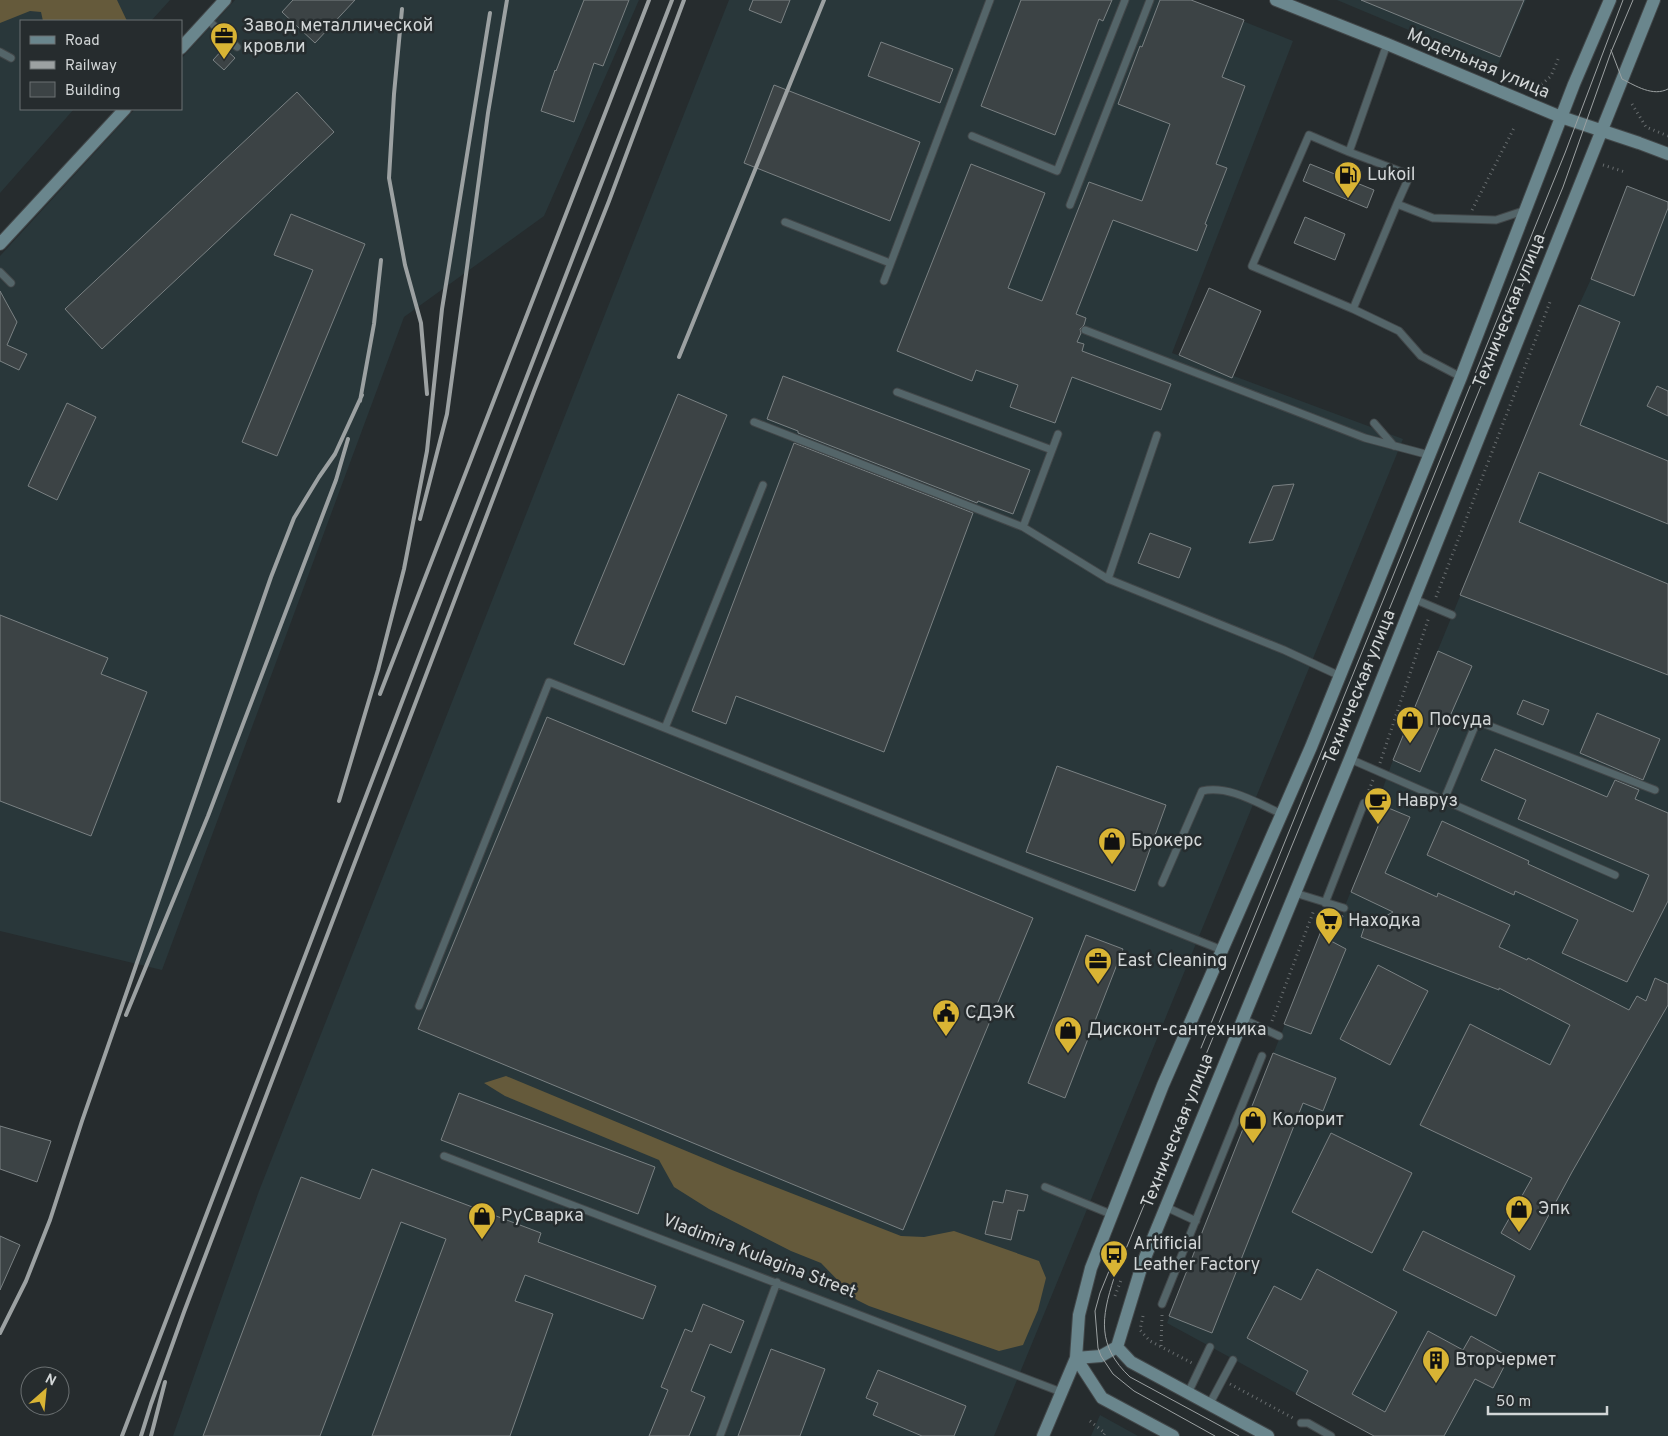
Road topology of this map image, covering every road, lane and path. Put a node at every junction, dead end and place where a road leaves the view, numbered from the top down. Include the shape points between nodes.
1 (225, 0) edge
2 (990, 0) edge
3 (1125, 0) edge
4 (1150, 0) edge
5 (1276, 0) edge
6 (1610, 0) edge
7 (1654, 0) edge
8 (207, 20) junction
9 (1387, 44) junction
10 (182, 47) edge
11 (237, 47) dead end
12 (0, 52) edge
13 (1559, 57) dead end
14 (11, 58) dead end
15 (1530, 95) dead end
16 (1632, 104) dead end
17 (124, 110) edge
18 (1561, 118) junction
19 (1514, 128) dead end
20 (1602, 131) junction
21 (972, 136) dead end
22 (1668, 136) edge
23 (1349, 152) junction
24 (1668, 154) edge
25 (1397, 204) junction
26 (1070, 205) dead end
27 (1526, 210) junction
28 (1468, 219) junction
29 (784, 222) dead end
30 (0, 244) edge
31 (890, 263) junction
32 (0, 272) edge
33 (884, 281) dead end
34 (11, 283) dead end
35 (1352, 310) junction
36 (1086, 330) dead end
37 (1461, 377) junction
38 (897, 392) dead end
39 (754, 422) dead end
40 (1374, 423) dead end
41 (1058, 434) dead end
42 (1157, 435) dead end
43 (1394, 446) junction
44 (1052, 450) junction
45 (1429, 455) junction
46 (763, 485) dead end
47 (1023, 527) junction
48 (1108, 579) junction
49 (1414, 599) junction
50 (1452, 615) dead end
51 (1340, 676) junction
52 (665, 728) junction
53 (1350, 759) junction
54 (1655, 790) dead end
55 (1444, 800) junction
56 (1364, 803) dead end
57 (1282, 814) junction
58 (1615, 875) dead end
59 (1162, 883) dead end
60 (1295, 893) junction
61 (1324, 903) junction
62 (1344, 908) dead end
63 (1222, 950) junction
64 (419, 1006) dead end
65 (1243, 1019) junction
66 (1279, 1036) dead end
67 (1262, 1056) dead end
68 (444, 1156) dead end
69 (1045, 1187) dead end
70 (1166, 1207) junction
71 (1113, 1214) junction
72 (1196, 1221) junction
73 (777, 1282) junction
74 (1162, 1304) joint
75 (1161, 1346) dead end
76 (1117, 1347) junction
77 (1210, 1347) dead end
78 (1076, 1358) junction
79 (1233, 1360) dead end
80 (1061, 1392) junction
81 (1188, 1393) junction
82 (1209, 1405) junction
83 (1090, 1421) dead end
84 (1301, 1423) dead end
85 (720, 1436) edge
86 (1043, 1436) edge
87 (1104, 1436) edge
88 (1173, 1436) edge
89 (1268, 1436) edge
90 (1331, 1436) edge

1 - 8 main road
2 - 31 lane
3 - 21 lane via 1057,171
4 - 26 lane
5 - 9 main road, Модельная улица
6 - 18 main road, Техническая улица
7 - 20 main road, Техническая улица
8 - 10 main road
8 - 11 lane
9 - 18 main road, Модельная улица
9 - 23 lane
12 - 14 lane
13 - 15 path via 1551,76
16 - 22 path via 1646,127
17 - 30 main road
18 - 20 main road, Модельная улица
18 - 27 main road, Техническая улица
19 - 28 path
20 - 24 main road, Модельная улица
20 - 49 main road, Техническая улица
23 - 25 lane via 1410,175
23 - 35 lane via 1309,135 1252,266
25 - 28 lane via 1433,218
25 - 35 lane
27 - 28 lane via 1496,220
27 - 37 main road, Техническая улица
29 - 31 lane
31 - 33 lane
32 - 34 lane
35 - 37 lane via 1399,331 1421,356
36 - 43 lane via 1365,438
37 - 45 main road, Техническая улица
38 - 44 lane
39 - 47 lane
40 - 43 lane
41 - 44 lane
42 - 48 lane
43 - 45 lane
44 - 47 lane
45 - 51 main road, Техническая улица
46 - 52 lane
47 - 48 lane
48 - 51 lane
49 - 50 lane
49 - 53 main road, Техническая улица
51 - 57 main road, Техническая улица
52 - 63 lane
52 - 64 lane via 549,682
53 - 55 lane
53 - 60 main road, Техническая улица
54 - 55 lane via 1477,721
55 - 58 lane
56 - 61 lane
57 - 59 lane via 1226,790 1202,791
57 - 63 main road, Техническая улица
60 - 61 lane
60 - 65 main road, Техническая улица
61 - 62 lane
63 - 71 main road, Техническая улица
65 - 66 lane
65 - 70 main road, Техническая улица
67 - 72 lane
68 - 73 lane, Vladimira Kulagina Street
69 - 71 lane
70 - 72 lane
70 - 76 main road, Техническая улица via 1142,1265
71 - 78 main road, Техническая улица via 1087,1286 1080,1314
72 - 74 lane
73 - 80 lane, Vladimira Kulagina Street
73 - 85 lane
74 - 75 path
76 - 78 main road via 1101,1356
76 - 81 main road via 1131,1362
77 - 81 lane
78 - 80 main road, Техническая улица
78 - 88 main road via 1102,1398
79 - 82 lane
80 - 86 main road, Техническая улица
81 - 82 main road
82 - 89 main road
83 - 87 path via 1105,1433
84 - 90 lane via 1308,1423

